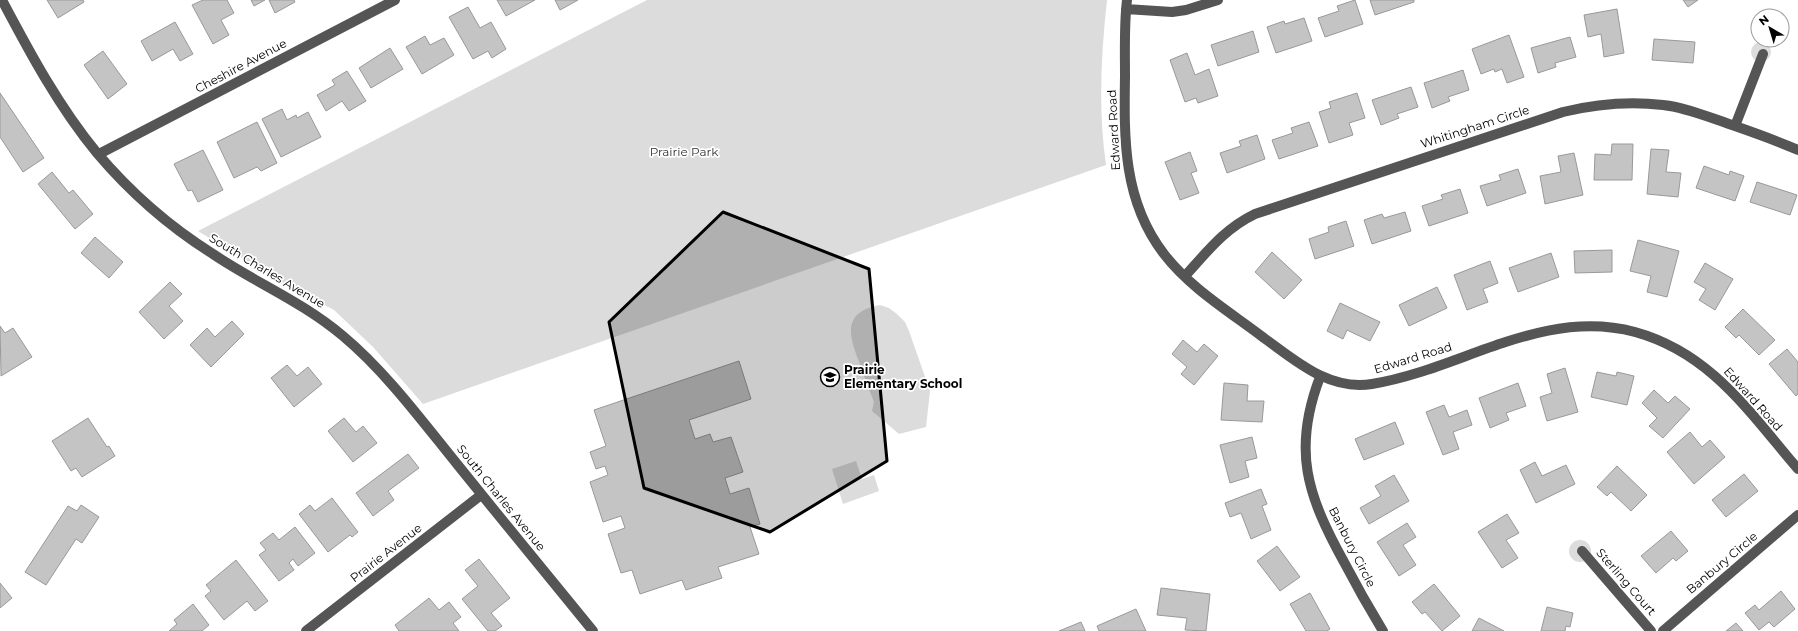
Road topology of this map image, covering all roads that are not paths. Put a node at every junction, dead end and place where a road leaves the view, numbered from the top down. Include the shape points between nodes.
1 (2, 0) edge
2 (395, 0) edge
3 (1218, 0) edge
4 (1127, 4) edge
5 (1763, 54) dead end
6 (1735, 126) junction
7 (1798, 150) edge
8 (99, 154) junction
9 (1185, 276) junction
10 (1320, 377) junction
11 (1798, 469) edge
12 (481, 495) junction
13 (1798, 515) edge
14 (1582, 551) dead end
15 (306, 631) edge
16 (593, 631) edge
17 (1383, 631) edge
18 (1651, 631) edge
19 (1663, 631) edge

1 - 8 street, South Charles Avenue via 56,96
2 - 8 street, Cheshire Avenue
3 - 4 street via 1172,12
4 - 9 street, Edward Road via 1124,109 1128,172 1133,195 1148,230 1164,255
5 - 6 street
6 - 7 street, Whitingham Circle
6 - 9 street, Whitingham Circle via 1688,110 1663,105 1618,102 1563,112 1254,214 1229,229
8 - 12 street, South Charles Avenue via 168,222 212,254 310,311 343,336 398,393
9 - 10 street, Edward Road
10 - 11 street, Edward Road via 1337,383 1370,385 1403,377 1532,334 1578,326 1617,328 1659,340 1703,365 1730,389
10 - 17 street, Banbury Circle via 1311,400 1306,427 1305,462 1309,483 1326,530
12 - 15 street, Prairie Avenue
12 - 16 street, South Charles Avenue
13 - 19 street, Banbury Circle
14 - 18 street, Sterling Court

